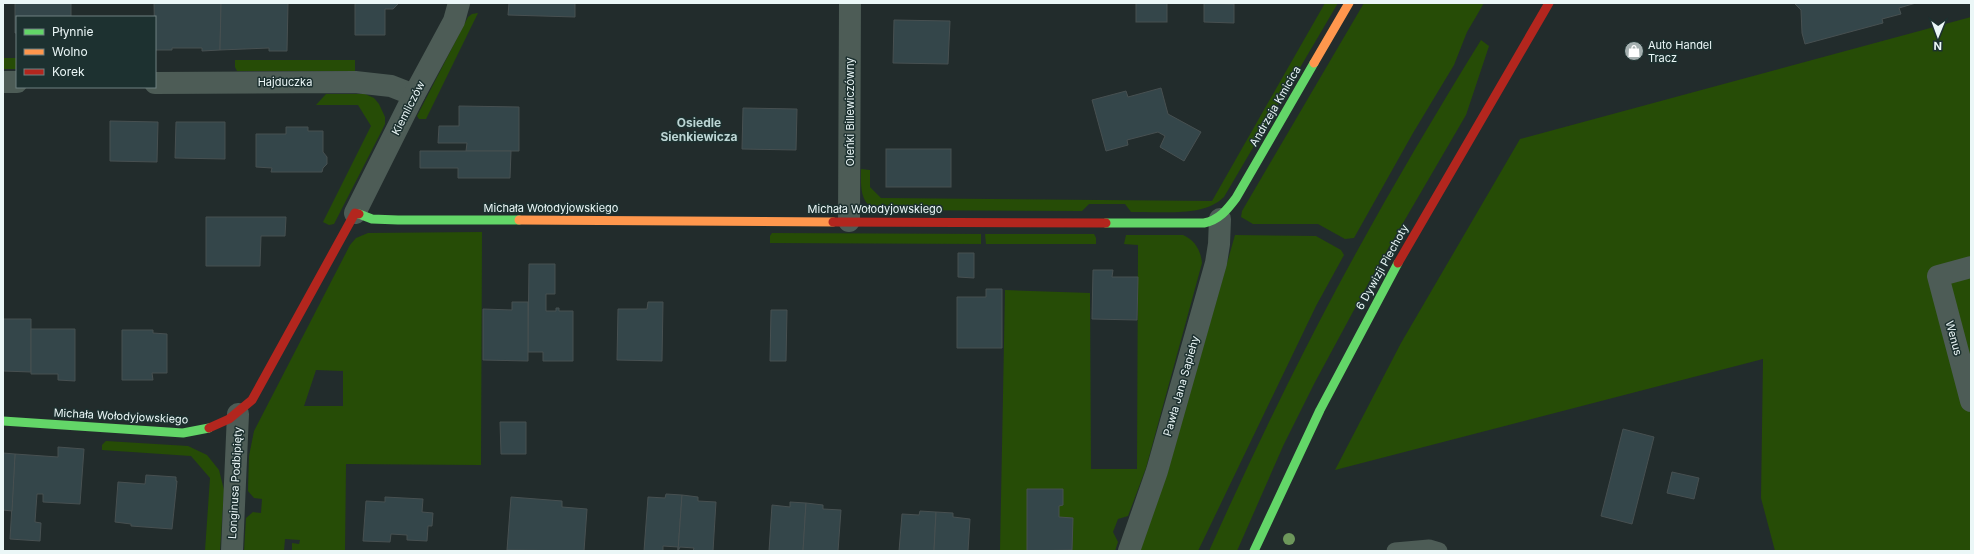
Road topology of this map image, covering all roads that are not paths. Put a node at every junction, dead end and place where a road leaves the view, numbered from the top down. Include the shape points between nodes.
1 (459, 3) edge
2 (850, 3) edge
3 (1349, 3) edge
4 (1549, 3) edge
5 (3, 82) edge
6 (16, 82) edge
7 (156, 83) edge
8 (414, 95) junction
9 (355, 213) junction
10 (1220, 219) junction
11 (849, 221) junction
12 (1971, 267) edge
13 (1971, 401) edge
14 (238, 414) junction
15 (3, 421) edge
16 (232, 551) edge
17 (1129, 551) edge
18 (1254, 551) edge
19 (1395, 551) edge
20 (1439, 551) edge

1 - 8 street, Kiemliczów via 454,20
2 - 11 street, Oleńki Billewiczówny
3 - 10 street, Andrzeja Kmicica via 1236,198
4 - 18 street, 6 Dywizji Piechoty via 1388,278 1298,451
5 - 6 street
7 - 8 street, Hajduczka via 355,82 391,86
8 - 9 street, Kiemliczów
9 - 11 street, Michała Wołodyjowskiego via 372,219 398,220
9 - 14 street, Michała Wołodyjowskiego via 264,381 252,400
10 - 11 street, Michała Wołodyjowskiego via 1192,223
10 - 17 street, Pawła Jana Sapiehy via 1216,263 1157,471
12 - 13 street, Wenus via 1938,276
14 - 15 street, Michała Wołodyjowskiego via 205,430 183,433
14 - 16 street, Longinusa Podbipięty
19 - 20 lane via 1429,548

